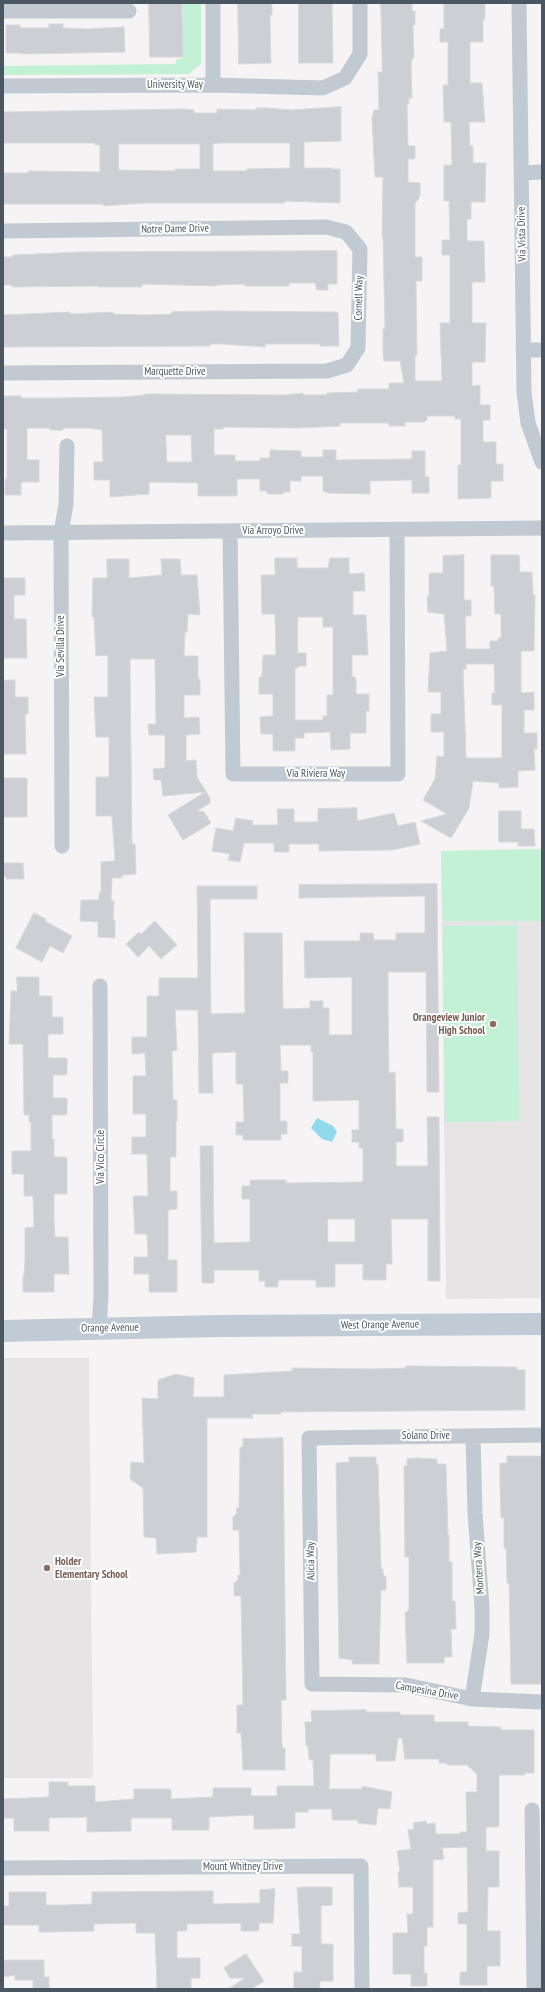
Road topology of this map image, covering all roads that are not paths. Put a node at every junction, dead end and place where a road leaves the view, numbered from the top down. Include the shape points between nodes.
1 (72, 3) edge
2 (213, 3) edge
3 (360, 3) edge
4 (519, 3) edge
5 (3, 11) edge
6 (55, 11) junction
7 (129, 11) dead end
8 (213, 85) junction
9 (3, 86) edge
10 (521, 172) junction
11 (542, 172) edge
12 (3, 231) edge
13 (346, 232) joint
14 (523, 350) junction
15 (542, 350) edge
16 (347, 365) joint
17 (3, 373) edge
18 (67, 446) dead end
19 (542, 462) edge
20 (542, 528) edge
21 (397, 530) junction
22 (230, 531) junction
23 (3, 533) edge
24 (61, 533) junction
25 (62, 846) dead end
26 (100, 986) dead end
27 (542, 1324) edge
28 (218, 1326) joint
29 (99, 1328) junction
30 (3, 1331) edge
31 (542, 1435) edge
32 (474, 1436) junction
33 (310, 1438) joint
34 (312, 1684) joint
35 (472, 1699) junction
36 (542, 1702) edge
37 (532, 1810) dead end
38 (3, 1868) edge
39 (538, 1871) edge
40 (362, 1989) edge
41 (534, 1989) edge

1 - 6 street
2 - 8 street
3 - 8 street, University Way via 360,54 345,78 323,88
4 - 10 street, Via Vista Drive
5 - 6 street
6 - 7 street
8 - 9 street, University Way
10 - 11 street
10 - 14 street, Via Vista Drive
12 - 13 street, Notre Dame Drive via 326,228
13 - 16 street, Cornell Way via 360,248 358,348
14 - 15 street
14 - 19 street, Via Vista Drive via 528,424
16 - 17 street, Marquette Drive via 328,371
18 - 24 street, Via Sevilla Drive via 66,504
20 - 21 street, Via Arroyo Drive
21 - 22 street, Via Arroyo Drive
21 - 22 street, Via Riviera Way via 398,774 233,774
22 - 24 street, Via Arroyo Drive
23 - 24 street, Via Arroyo Drive
24 - 25 street, Via Sevilla Drive
26 - 29 street, Via Vico Circle
27 - 28 main road, West Orange Avenue
28 - 29 main road, Orange Avenue
29 - 30 main road, Orange Avenue
31 - 32 street, Solano Drive
32 - 33 street, Solano Drive
32 - 35 street, Monterra Way via 475,1513 482,1634
33 - 34 street, Alicia Way
34 - 35 street, Campesina Drive via 406,1685
35 - 36 street, Campesina Drive
37 - 39 street
38 - 40 street, Mount Whitney Drive via 361,1866
39 - 41 street

